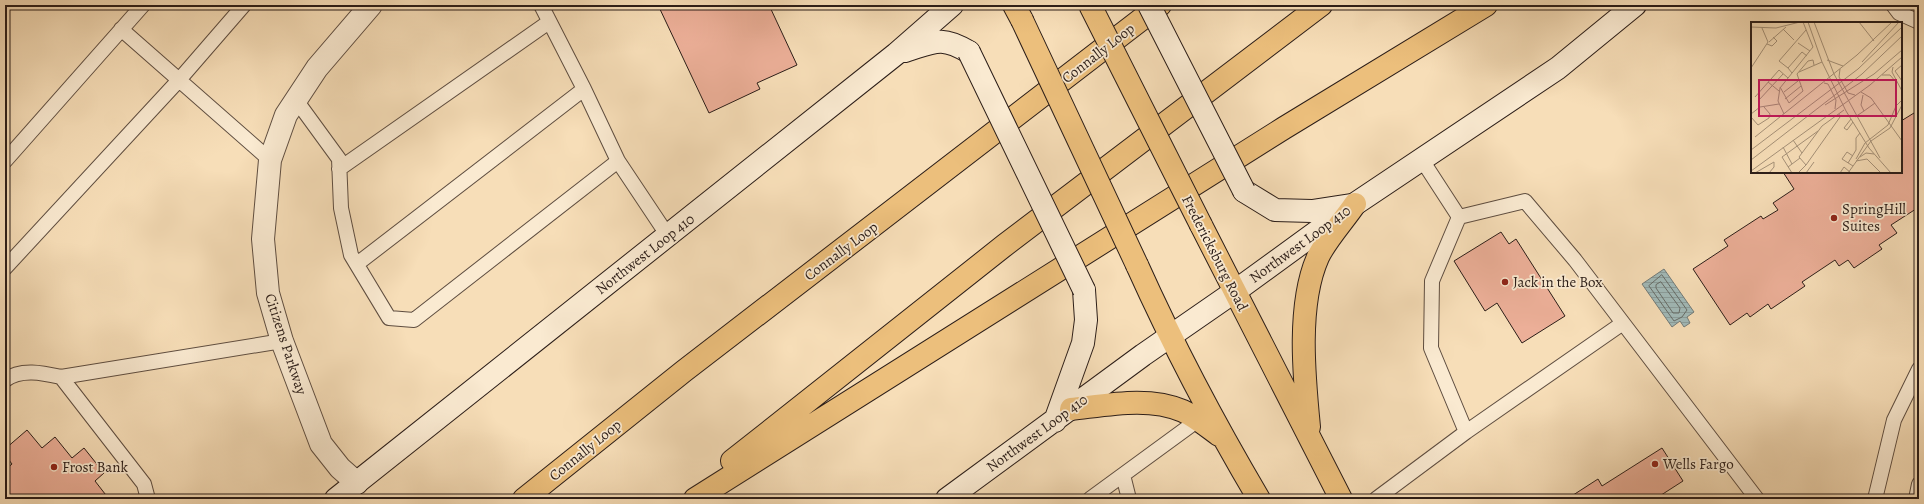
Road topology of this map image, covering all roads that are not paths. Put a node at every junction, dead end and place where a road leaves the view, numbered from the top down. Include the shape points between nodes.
1 (143, 5) edge
2 (244, 5) edge
3 (371, 5) edge
4 (541, 5) edge
5 (952, 5) edge
6 (1090, 5) edge
7 (1149, 5) edge
8 (1160, 5) edge
9 (1320, 5) edge
10 (1486, 5) edge
11 (1635, 5) edge
12 (1893, 5) edge
13 (1018, 12) edge
14 (549, 22) junction
15 (1919, 22) edge
16 (122, 29) junction
17 (896, 54) junction
18 (179, 80) junction
19 (584, 89) junction
20 (296, 100) junction
21 (270, 160) junction
22 (1422, 160) junction
23 (5, 161) edge
24 (618, 161) junction
25 (339, 169) junction
26 (1355, 204) junction
27 (1459, 217) junction
28 (668, 236) junction
29 (357, 264) junction
30 (5, 268) edge
31 (1234, 292) junction
32 (1623, 323) junction
33 (1170, 336) junction
34 (282, 341) junction
35 (1919, 369) edge
36 (61, 376) junction
37 (6, 378) edge
38 (1063, 415) junction
39 (1198, 420) junction
40 (1466, 432) junction
41 (1221, 436) junction
42 (1310, 438) junction
43 (1123, 475) junction
44 (357, 483) junction
45 (1919, 484) edge
46 (148, 499) edge
47 (336, 499) edge
48 (524, 499) edge
49 (684, 499) edge
50 (695, 499) edge
51 (947, 499) edge
52 (1090, 499) edge
53 (1129, 499) edge
54 (1259, 499) edge
55 (1341, 499) edge
56 (1376, 499) edge
57 (1757, 499) edge
58 (1875, 499) edge
59 (1916, 499) edge

1 - 16 lane
2 - 18 lane
3 - 20 main road, Citizens Parkway via 317,68
4 - 14 lane
5 - 17 main road, Northwest Loop 410
6 - 31 main road, Fredericksburg Road, bridge
7 - 26 main road, bridge via 1244,191 1275,210 1312,211
8 - 48 main road, Connally Loop via 684,371
9 - 49 main road via 1005,245
10 - 50 main road via 1277,133
11 - 22 main road, Northwest Loop 410 via 1558,68
12 - 15 lane via 1899,13
13 - 33 main road, bridge
14 - 19 lane
14 - 25 lane
16 - 18 lane
16 - 23 lane
17 - 28 main road, Northwest Loop 410
17 - 38 main road, bridge via 934,42 951,42 969,52 1084,290 1086,320 1083,342
18 - 21 lane
18 - 30 lane
19 - 24 lane
19 - 29 lane
20 - 21 main road, Citizens Parkway via 286,115
20 - 25 lane via 339,159
21 - 34 main road, Citizens Parkway via 263,239 268,293
22 - 26 main road, Northwest Loop 410
22 - 27 lane
24 - 28 lane
24 - 29 lane via 414,320 389,318
25 - 29 lane via 341,208 351,255
26 - 31 main road, Northwest Loop 410
26 - 42 main road via 1319,256 1309,284 1305,378
27 - 32 lane via 1525,201 1575,260
27 - 40 lane via 1432,281 1431,348
28 - 44 main road, Northwest Loop 410
31 - 33 main road, Northwest Loop 410
31 - 42 main road, Fredericksburg Road
32 - 40 lane
32 - 57 lane
33 - 38 main road, Northwest Loop 410
33 - 41 main road
34 - 36 lane
34 - 44 main road, Citizens Parkway via 321,444 340,468
35 - 58 lane via 1894,420
36 - 37 lane via 41,372 22,373
36 - 46 lane via 144,484
38 - 39 main road via 1146,404 1183,411
38 - 51 main road, Northwest Loop 410
39 - 41 main road
39 - 43 lane
40 - 56 lane
41 - 54 main road
42 - 55 main road, Fredericksburg Road
43 - 52 lane
43 - 53 lane
44 - 47 main road, Northwest Loop 410
45 - 59 lane

